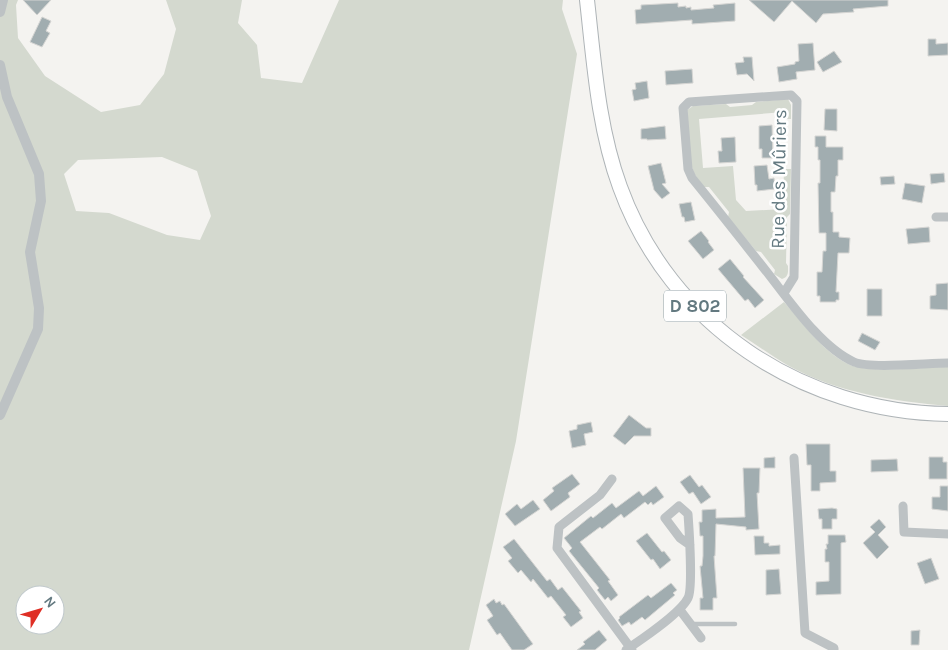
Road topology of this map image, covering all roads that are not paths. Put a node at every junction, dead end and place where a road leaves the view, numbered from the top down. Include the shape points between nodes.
1 (3, 0) edge
2 (588, 0) edge
3 (0, 12) edge
4 (0, 65) edge
5 (948, 217) edge
6 (936, 218) dead end
7 (784, 293) junction
8 (948, 363) edge
9 (948, 414) edge
10 (0, 415) edge
11 (794, 458) dead end
12 (612, 479) dead end
13 (903, 506) dead end
14 (948, 534) edge
15 (690, 544) dead end
16 (680, 610) junction
17 (691, 624) junction
18 (735, 624) dead end
19 (701, 638) dead end
20 (629, 649) edge
21 (834, 650) edge

1 - 3 street
2 - 9 main road, D 802 via 602,118 610,156 632,215 680,290 742,348 808,385 876,407
4 - 10 street via 7,96 39,174 42,201 30,252 39,308 38,329
5 - 6 street
7 - 7 street, Rue des Mûriers via 692,178 688,169 682,108 689,102 791,95 797,101 794,277
7 - 8 street, Rue des Mûriers via 822,339 855,363
11 - 21 street via 805,633
12 - 20 street via 600,495 559,527 557,548
13 - 14 street via 904,532
15 - 16 street via 689,597
16 - 17 street
16 - 20 street
17 - 18 lane
17 - 19 street

